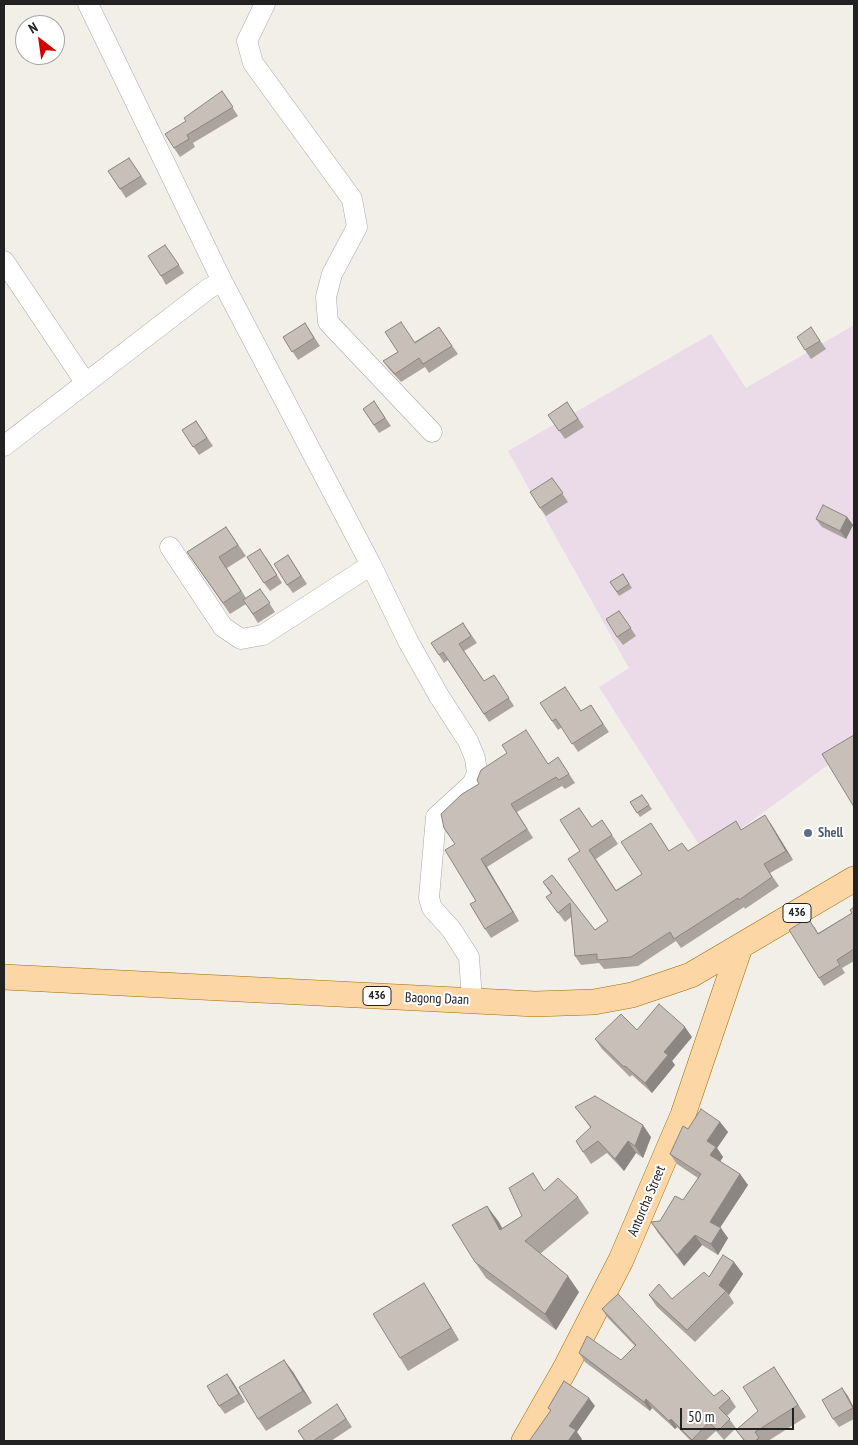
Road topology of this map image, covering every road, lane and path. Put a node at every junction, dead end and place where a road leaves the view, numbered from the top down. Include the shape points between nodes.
1 (88, 4) edge
2 (265, 4) edge
3 (4, 262) edge
4 (222, 281) junction
5 (85, 382) junction
6 (432, 432) dead end
7 (4, 446) edge
8 (170, 546) dead end
9 (371, 565) junction
10 (854, 879) edge
11 (740, 947) junction
12 (4, 977) edge
13 (472, 1000) junction
14 (524, 1441) edge

1 - 4 street
2 - 6 street via 248,41 253,63 352,198 357,227 332,274 326,297 328,322
3 - 5 street
4 - 5 street
4 - 9 street
5 - 7 street
8 - 9 street via 223,627 241,639 263,635
9 - 13 street via 408,642 475,758 477,773 473,783 436,817 429,898 432,908 451,928 468,956
10 - 11 main road, 436
11 - 13 main road, Bagong Daan / 436 via 691,975 632,995 563,1004
11 - 14 main road, Antorcha Street via 683,1115 621,1260
12 - 13 main road, Bagong Daan / 436

